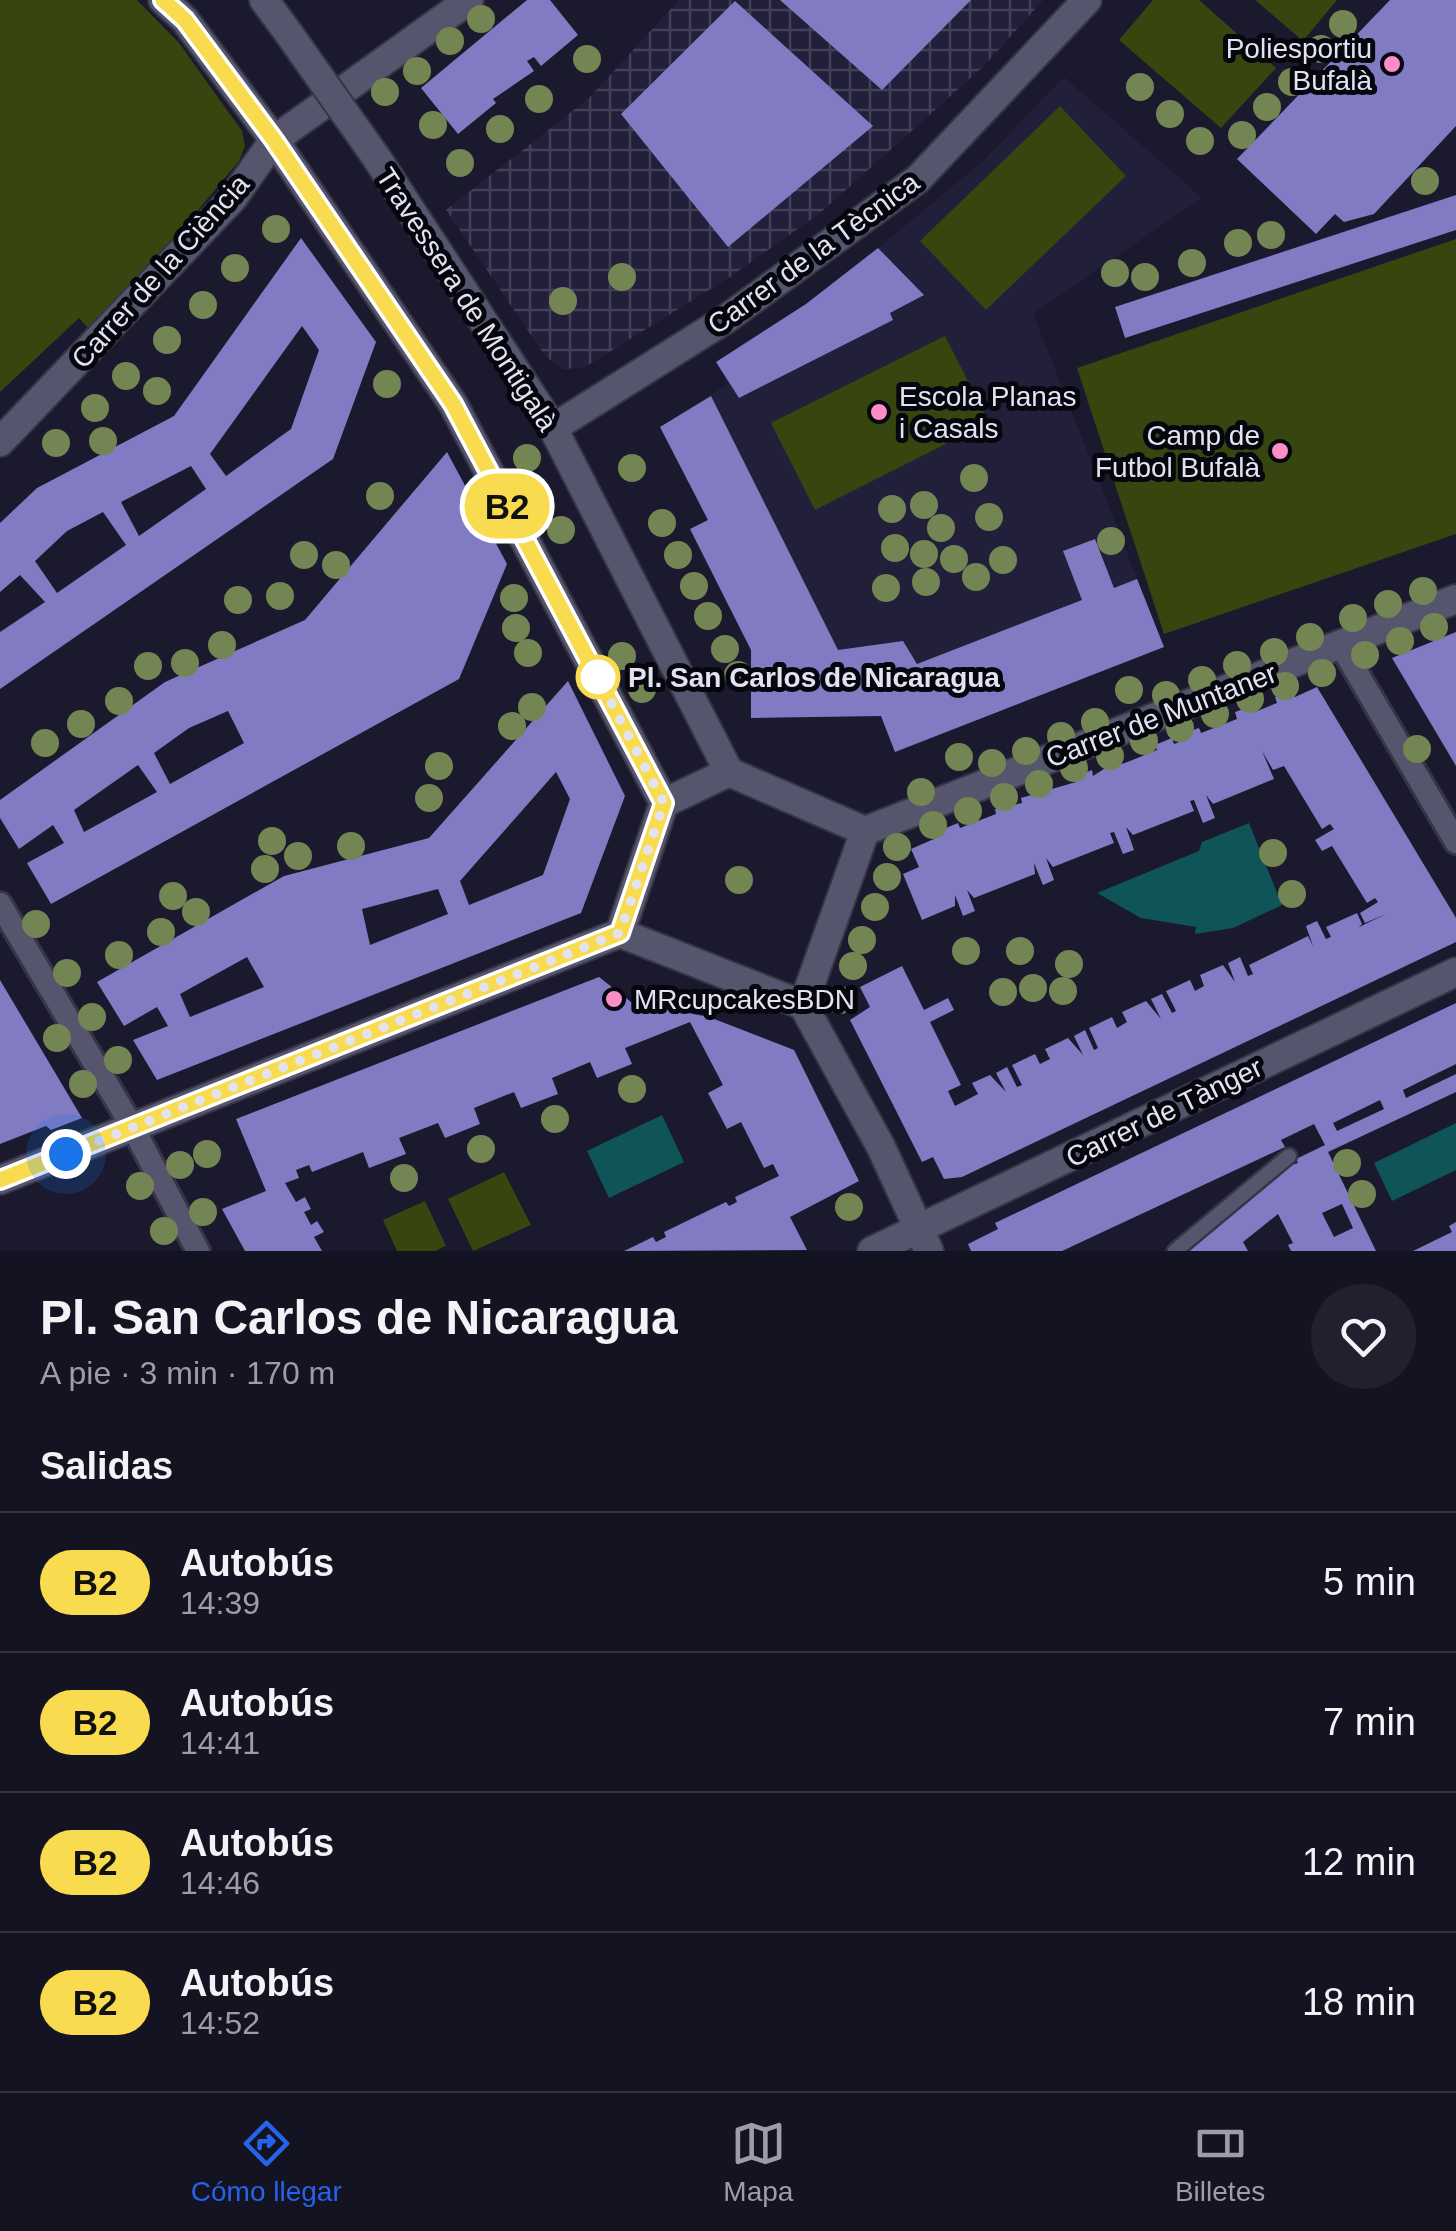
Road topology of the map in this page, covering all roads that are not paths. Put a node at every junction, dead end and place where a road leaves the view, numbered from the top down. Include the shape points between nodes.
1 (163, 0) edge
2 (264, 0) edge
3 (469, 0) edge
4 (1088, 0) edge
5 (274, 140) junction
6 (553, 428) junction
7 (0, 442) edge
8 (1456, 600) edge
9 (1340, 644) junction
10 (729, 772) junction
11 (664, 803) junction
12 (866, 831) junction
13 (1456, 842) edge
14 (0, 904) edge
15 (620, 933) junction
16 (1456, 972) edge
17 (802, 1004) junction
18 (133, 1128) junction
19 (1289, 1156) dead end
20 (0, 1180) edge
21 (923, 1240) edge
22 (198, 1251) edge
23 (872, 1251) edge
24 (1175, 1251) edge

1 - 5 street
2 - 6 street, Travessera de Montigalà, bridge
3 - 5 street, Carrer de la Ciència
4 - 6 street, Carrer de la Tècnica via 918,179 726,319
5 - 7 street, Carrer de la Ciència via 232,198
5 - 11 street via 453,404
6 - 10 street, Travessera de Montigalà
8 - 9 street, Carrer de Muntaner
9 - 12 street, Carrer de Muntaner
9 - 13 street
10 - 11 street
10 - 12 street
11 - 15 street
12 - 17 street
14 - 18 street
15 - 17 street
15 - 18 street
16 - 21 street, Carrer de Tànger
17 - 21 street via 881,1147
18 - 20 street
18 - 22 street
19 - 24 lane
21 - 23 street, Carrer de Tànger

